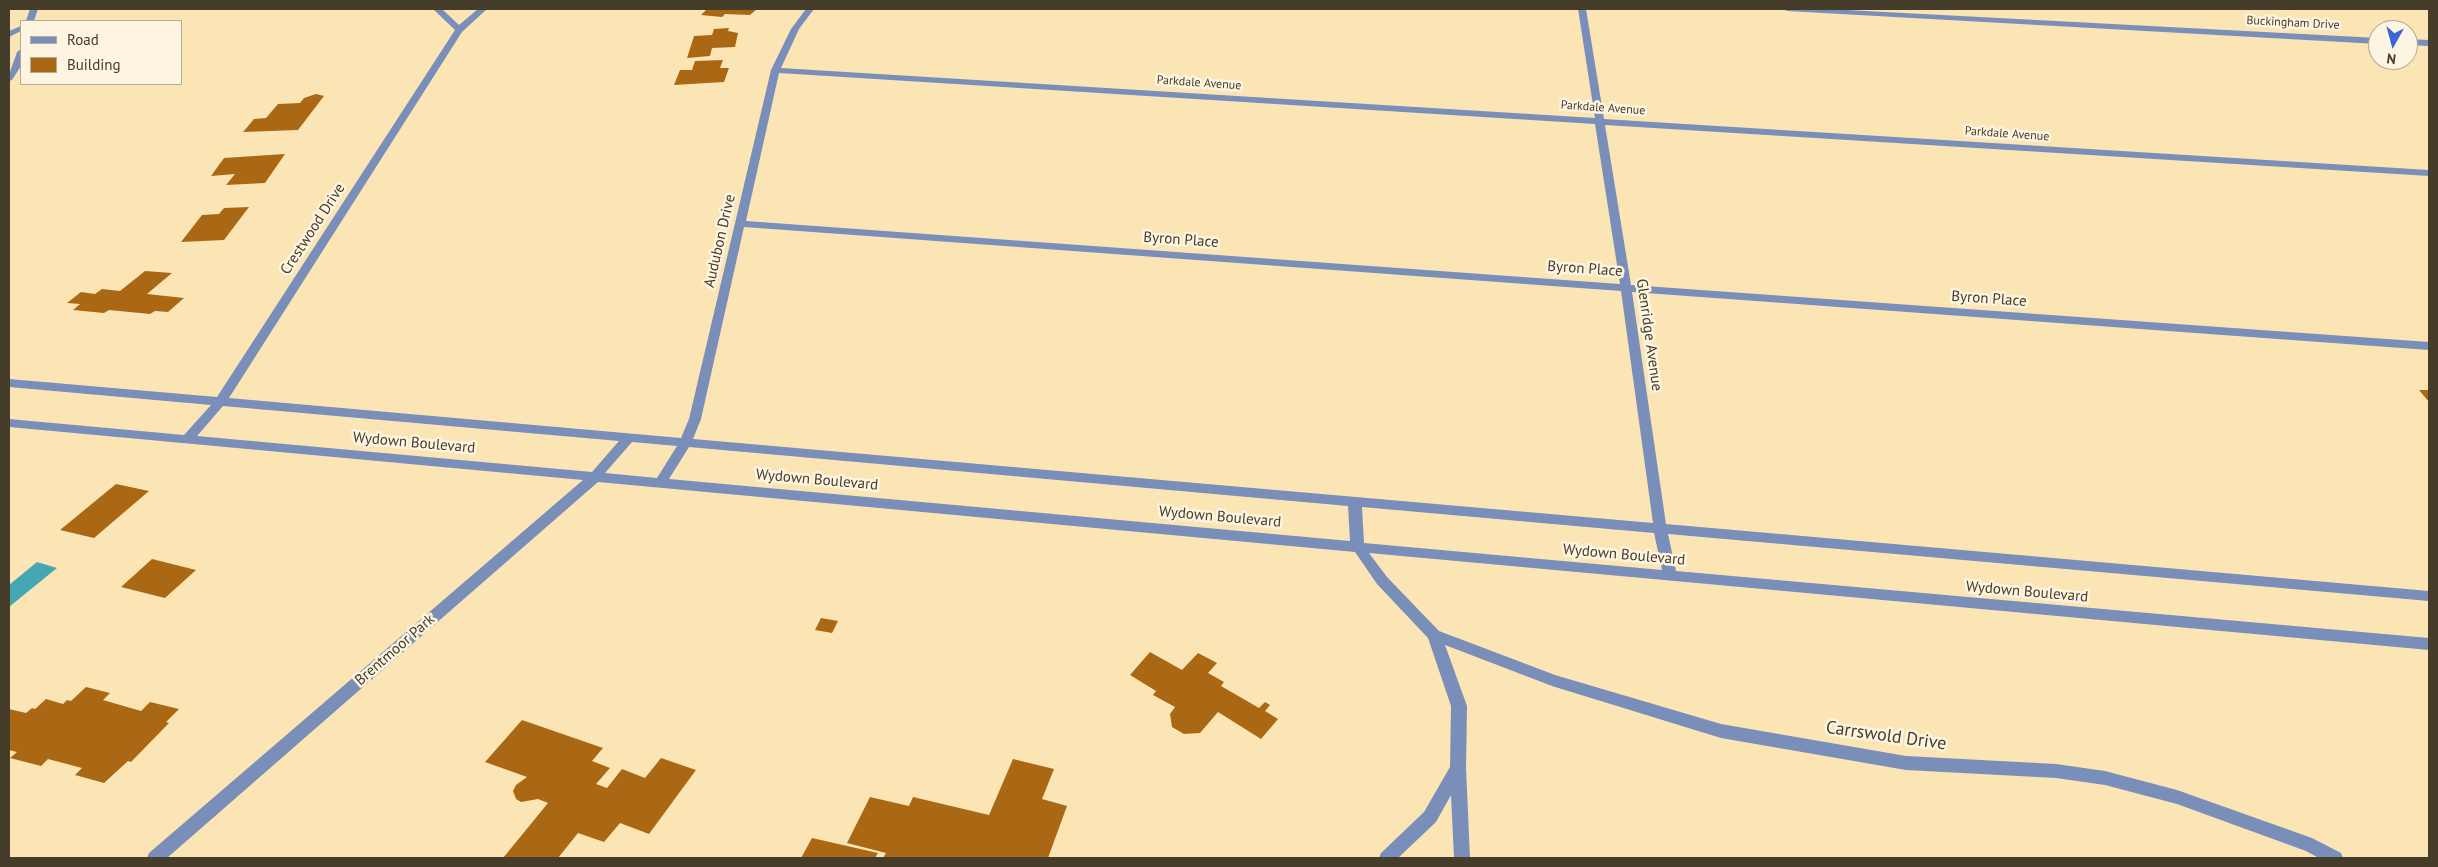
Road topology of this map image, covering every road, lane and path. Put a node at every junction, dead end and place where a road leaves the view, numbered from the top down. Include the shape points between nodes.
1 (437, 9) edge
2 (483, 9) edge
3 (810, 9) edge
4 (1582, 9) edge
5 (1786, 9) edge
6 (459, 30) junction
7 (2368, 39) edge
8 (20, 56) edge
9 (775, 70) junction
10 (9, 78) edge
11 (1598, 120) junction
12 (2429, 173) edge
13 (739, 224) junction
14 (1626, 287) junction
15 (2429, 346) edge
16 (9, 383) edge
17 (220, 402) junction
18 (9, 422) edge
19 (629, 437) junction
20 (186, 440) junction
21 (686, 441) junction
22 (596, 476) junction
23 (662, 482) junction
24 (1355, 501) junction
25 (1660, 529) junction
26 (1358, 546) junction
27 (1670, 576) junction
28 (2429, 596) edge
29 (1434, 635) junction
30 (2429, 644) edge
31 (1458, 768) junction
32 (155, 858) edge
33 (1387, 858) edge
34 (1462, 858) edge
35 (2335, 858) edge

1 - 6 street
2 - 6 street, Crestwood Drive
3 - 9 street, Audubon Drive via 795,28
4 - 11 street, Glenridge Avenue
5 - 7 street, Buckingham Drive
6 - 17 street, Crestwood Drive
8 - 10 street
9 - 11 street, Parkdale Avenue
9 - 13 street, Audubon Drive
11 - 12 street, Parkdale Avenue
11 - 14 street, Glenridge Avenue
13 - 14 street, Byron Place
13 - 21 street, Audubon Drive via 695,419
14 - 15 street, Byron Place
14 - 25 street, Glenridge Avenue
16 - 17 street, Wydown Boulevard
17 - 19 street, Wydown Boulevard
17 - 20 street, Crestwood Drive
18 - 20 street, Wydown Boulevard
19 - 21 street, Wydown Boulevard
19 - 22 street, Brentmoor Park
20 - 22 street, Wydown Boulevard
21 - 23 street, Audubon Drive
21 - 24 street, Wydown Boulevard
22 - 23 street, Wydown Boulevard
22 - 32 street, Brentmoor Park
23 - 26 street, Wydown Boulevard
24 - 25 street, Wydown Boulevard
24 - 26 street, Carrswold Drive via 1354,526
25 - 27 street, Glenridge Avenue
25 - 28 street, Wydown Boulevard
26 - 27 street, Wydown Boulevard
26 - 29 street, Carrswold Drive via 1366,561
27 - 30 street, Wydown Boulevard
29 - 31 street, Carrswold Drive via 1459,706
29 - 35 street, Carrswold Drive via 1552,680 1721,731 1906,763 2106,778 2219,812 2312,846
31 - 33 street, Carrswold Drive via 1430,817
31 - 34 street, Carrswold Drive

